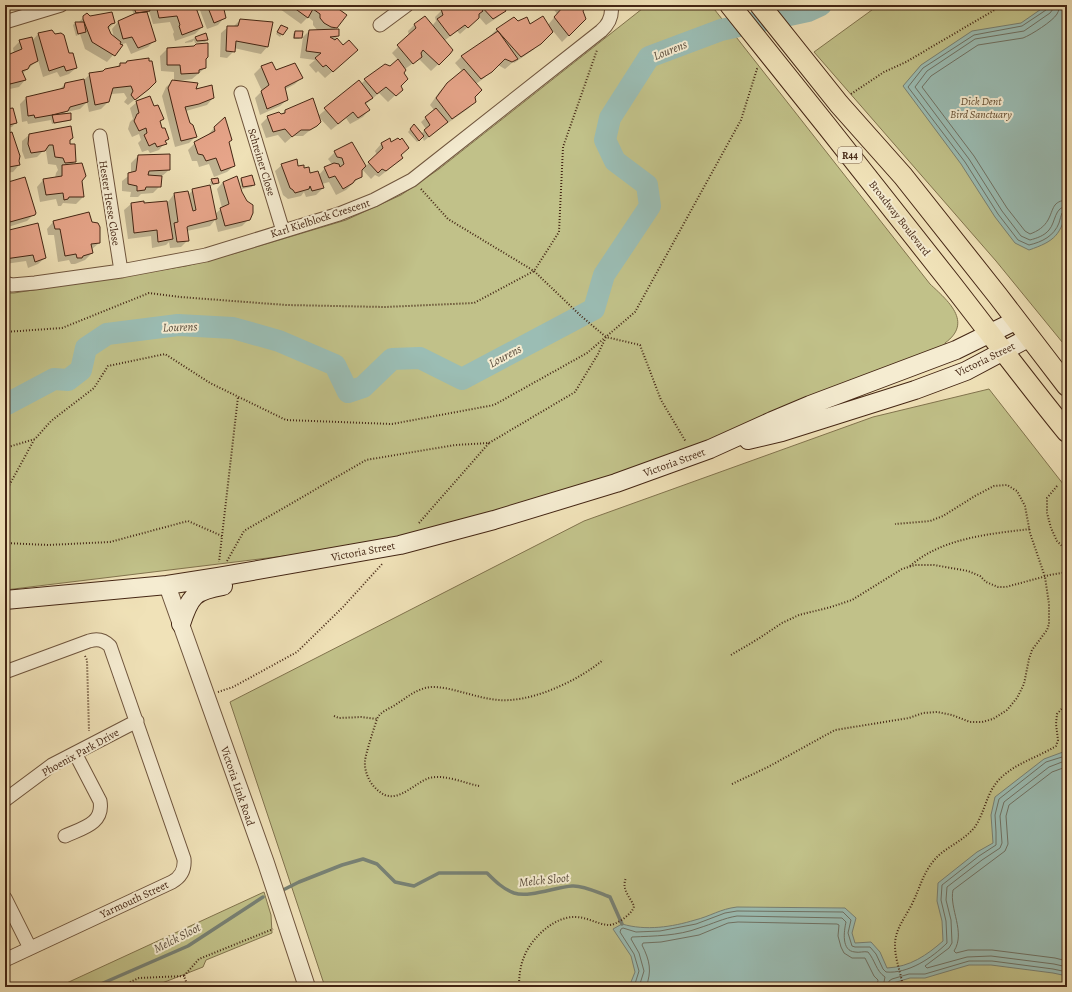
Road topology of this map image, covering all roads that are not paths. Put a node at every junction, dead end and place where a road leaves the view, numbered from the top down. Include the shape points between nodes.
1 (61, 5) edge
2 (407, 5) edge
3 (611, 5) edge
4 (763, 9) edge
5 (735, 11) edge
6 (5, 22) edge
7 (380, 26) dead end
8 (240, 93) dead end
9 (100, 136) dead end
10 (282, 231) junction
11 (121, 271) junction
12 (5, 283) edge
13 (1017, 320) junction
14 (990, 334) junction
15 (1030, 337) junction
16 (1003, 351) junction
17 (1067, 386) edge
18 (1067, 432) edge
19 (702, 452) junction
20 (280, 566) junction
21 (167, 585) junction
22 (5, 600) edge
23 (181, 624) junction
24 (5, 672) edge
25 (137, 721) junction
26 (75, 753) junction
27 (5, 800) edge
28 (65, 836) dead end
29 (5, 898) edge
30 (30, 948) junction
31 (5, 960) edge
32 (308, 987) edge

1 - 6 street
2 - 7 street
3 - 10 street, Karl Kielblock Crescent via 612,16 601,31 412,180 374,200 339,214
4 - 13 main road, R44 via 839,104 903,176
5 - 14 main road, Broadway Boulevard / R44
8 - 10 street, Schreiner Close
9 - 11 street, Hester Heese Close
10 - 11 street, Karl Kielblock Crescent via 206,255
11 - 12 street, Karl Kielblock Crescent via 35,283
13 - 14 main road, Victoria Street
13 - 15 main road, R44
14 - 16 main road, Broadway Boulevard / R44
14 - 19 main road, Victoria Street via 956,350 803,407
15 - 16 main road, Victoria Street
15 - 17 main road, R44
16 - 18 main road, Broadway Boulevard / R44
16 - 19 main road, Victoria Street via 966,371 893,397 782,432
19 - 20 main road, Victoria Street via 616,483 400,545
20 - 21 main road, Victoria Street
20 - 23 main road via 262,577 201,592 190,601
21 - 22 main road, Victoria Street
21 - 23 street, Victoria Link Road
23 - 32 street, Victoria Link Road
24 - 25 street, Yarmouth Street via 89,640 98,639 110,646
25 - 26 street, Phoenix Park Drive
25 - 30 street, Yarmouth Street via 184,859 181,874 172,882
26 - 27 street, Phoenix Park Drive via 52,765
26 - 28 street via 101,807 99,817 93,823
29 - 30 street
30 - 31 street, Yarmouth Street

